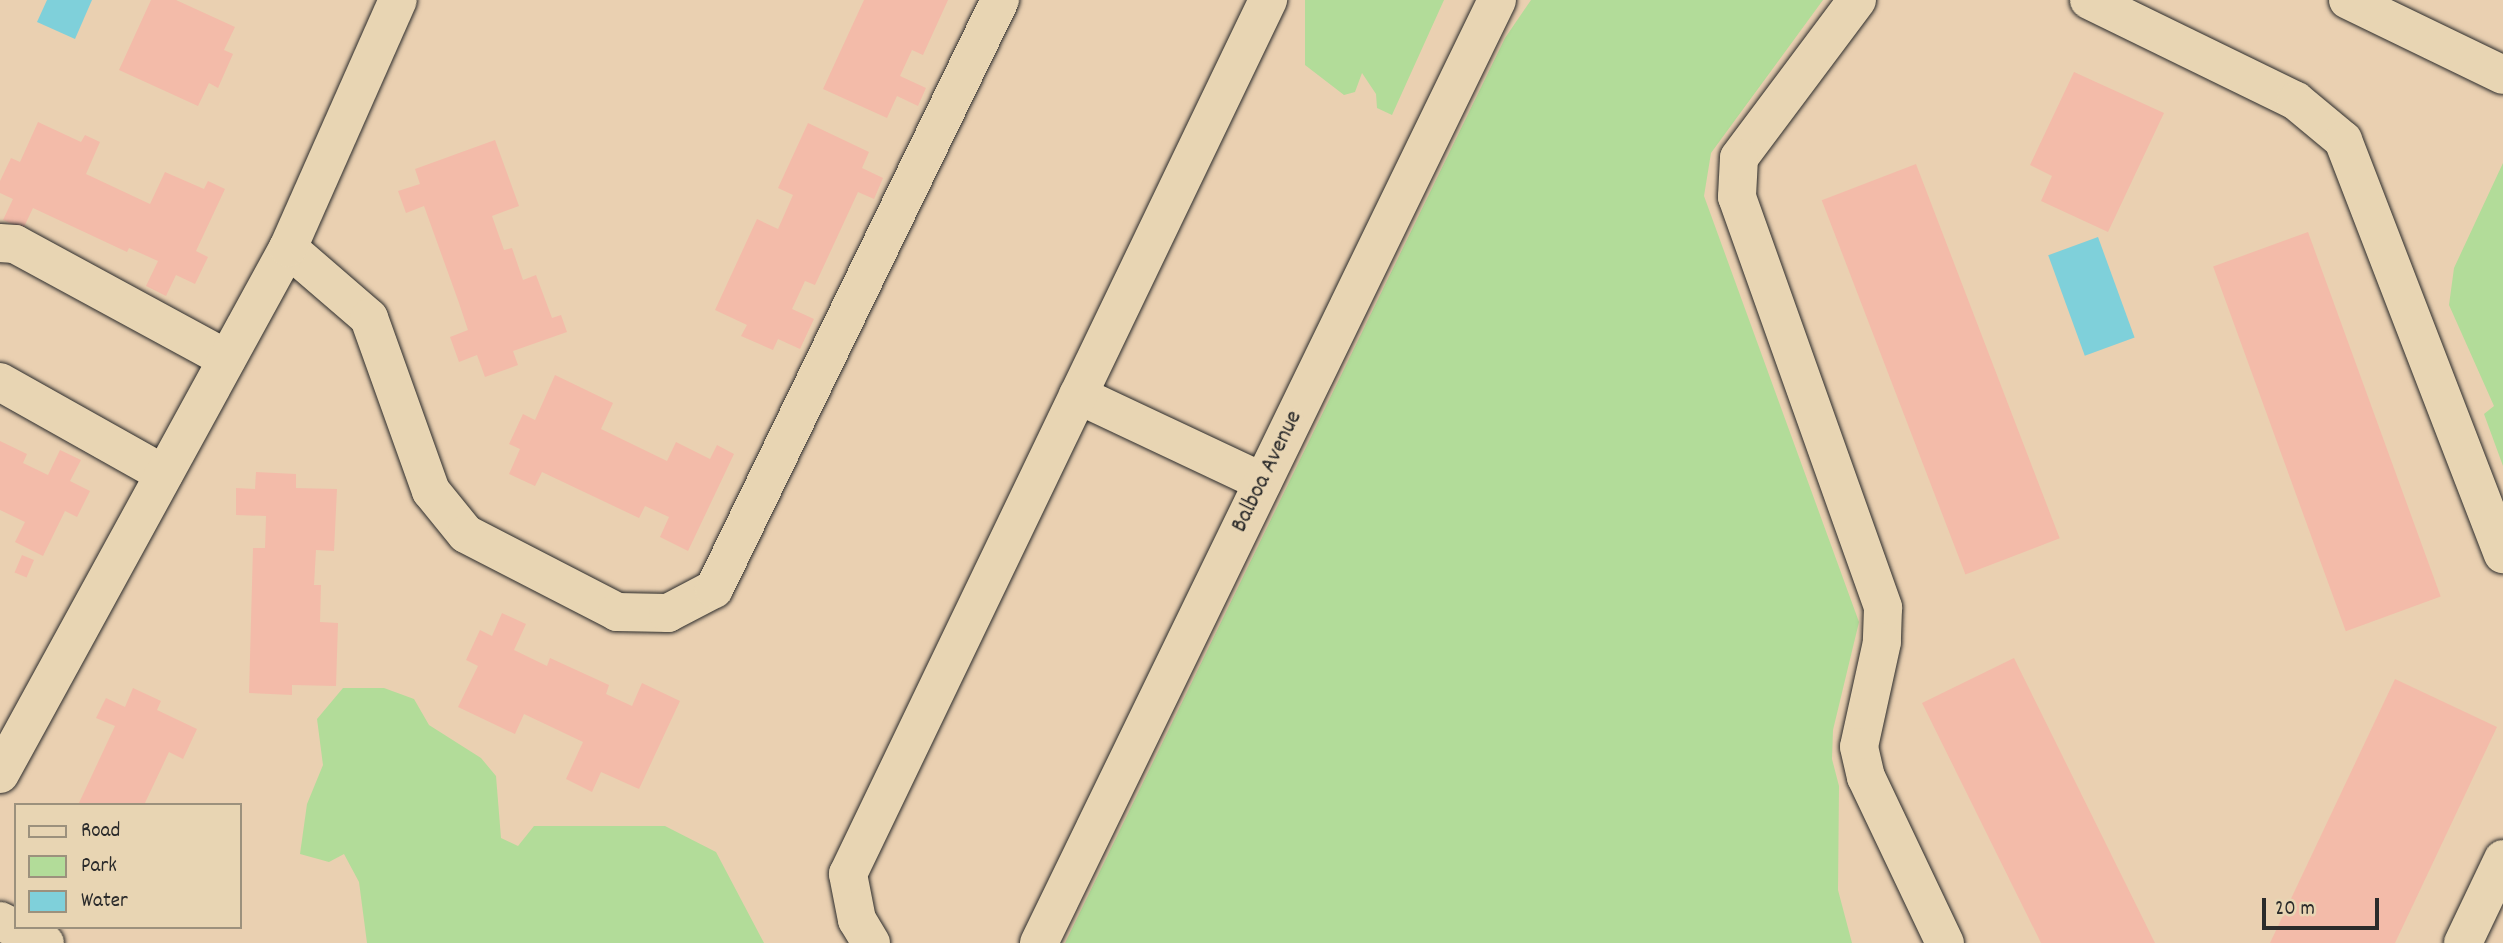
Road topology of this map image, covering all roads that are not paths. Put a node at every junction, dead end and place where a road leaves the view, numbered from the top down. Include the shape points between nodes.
1 (398, 0) edge
2 (1000, 0) edge
3 (1268, 0) edge
4 (1497, 0) edge
5 (1857, 0) edge
6 (2089, 0) edge
7 (2164, 0) edge
8 (2348, 0) edge
9 (2127, 9) edge
10 (2503, 75) edge
11 (0, 243) edge
12 (288, 248) junction
13 (227, 359) junction
14 (0, 382) edge
15 (1078, 395) junction
16 (164, 474) junction
17 (1263, 482) junction
18 (2503, 554) edge
19 (0, 774) edge
20 (2503, 859) edge
21 (16, 929) edge
22 (45, 943) edge
23 (871, 943) edge
24 (1039, 943) edge
25 (1945, 943) edge
26 (2463, 943) edge

1 - 12 street
2 - 12 street via 714,589 668,613 617,612 466,534 431,491 369,318
3 - 15 street
4 - 17 street, Balboa Avenue
5 - 25 street via 1738,158 1737,197 1883,608 1882,642 1859,747 1866,777
6 - 9 street
7 - 9 street
8 - 10 street
9 - 18 street via 2296,101 2343,139
11 - 13 street via 15,244
12 - 13 street
13 - 16 street
14 - 16 street
15 - 17 street
15 - 23 street via 848,874 856,920
16 - 19 street
17 - 24 street, Balboa Avenue
20 - 26 street
21 - 22 street

